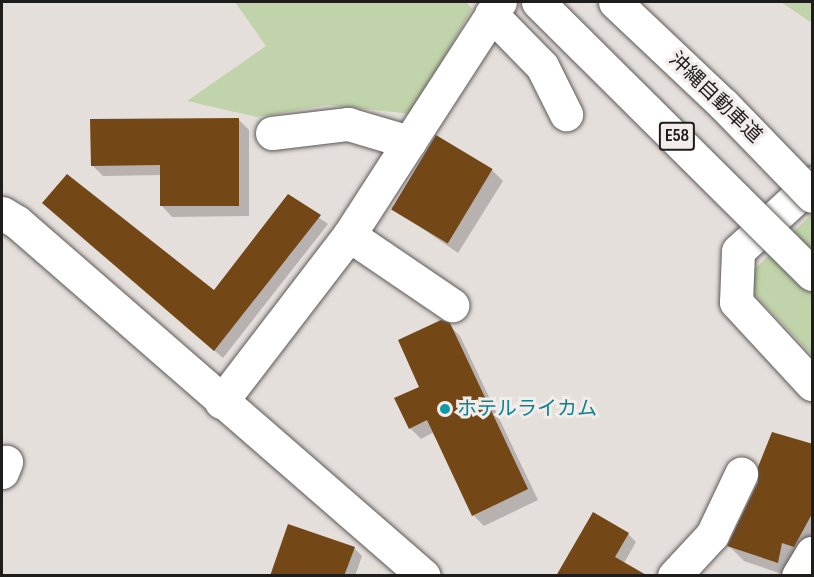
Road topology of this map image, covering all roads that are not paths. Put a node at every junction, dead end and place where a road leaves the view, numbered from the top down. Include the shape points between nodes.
1 (538, 2) edge
2 (615, 2) edge
3 (496, 8) edge
4 (566, 114) dead end
5 (272, 133) dead end
6 (409, 142) junction
7 (813, 183) edge
8 (813, 196) edge
9 (2, 213) edge
10 (350, 235) junction
11 (813, 274) edge
12 (452, 305) dead end
13 (813, 384) edge
14 (221, 402) junction
15 (741, 474) dead end
16 (813, 553) edge
17 (424, 576) edge
18 (674, 576) edge
19 (798, 576) edge

1 - 11 main road, E58, bridge
2 - 8 main road, 沖縄自動車道, bridge
3 - 4 main road via 542,66
3 - 6 main road
5 - 6 main road via 348,124
6 - 10 main road
7 - 13 main road via 738,251 736,302
9 - 14 main road
10 - 12 main road
10 - 14 main road
14 - 17 main road
15 - 18 main road via 712,536
16 - 19 main road

